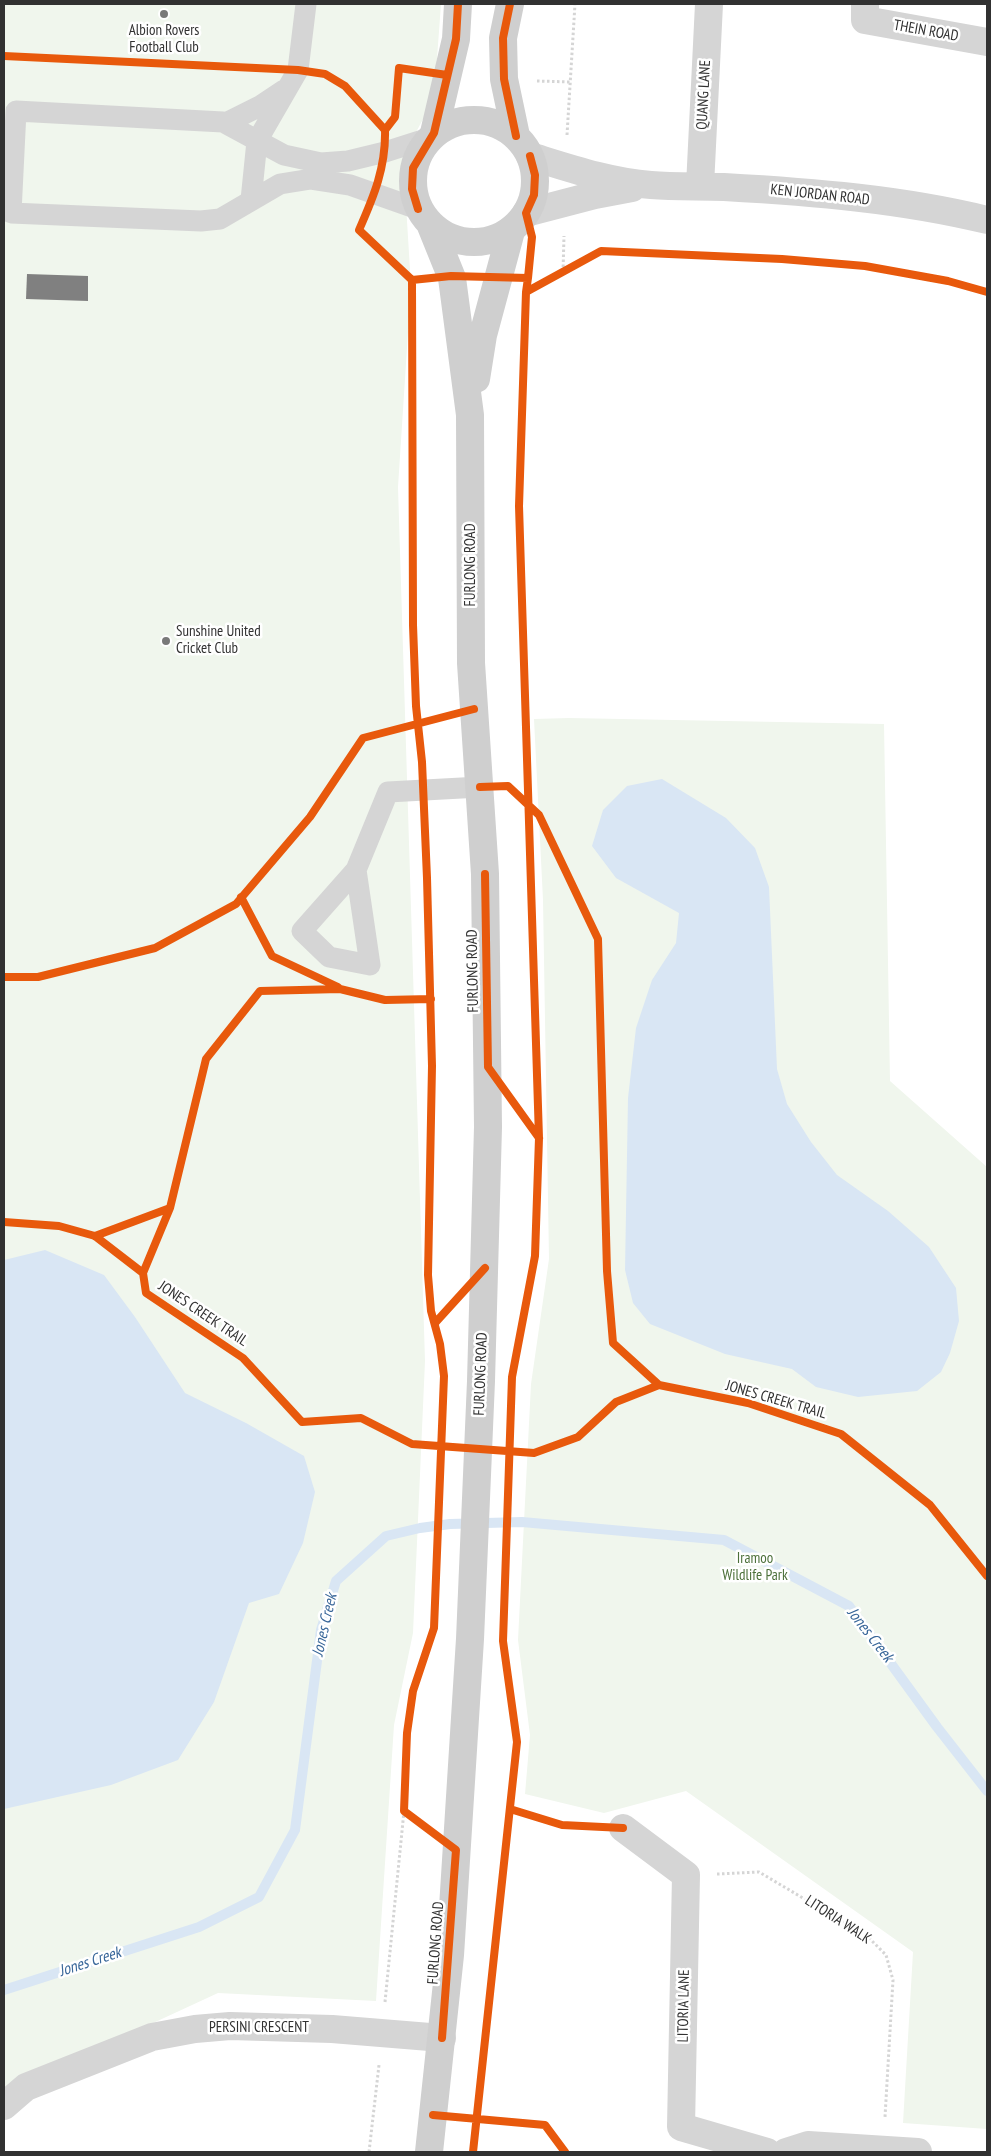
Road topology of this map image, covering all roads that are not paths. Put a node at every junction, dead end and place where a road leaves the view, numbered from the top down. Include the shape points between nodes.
1 (306, 4) edge
2 (458, 4) edge
3 (510, 4) edge
4 (709, 4) edge
5 (865, 12) edge
6 (987, 42) edge
7 (288, 87) junction
8 (226, 123) junction
9 (432, 136) junction
10 (257, 141) junction
11 (523, 146) junction
12 (650, 185) junction
13 (700, 186) junction
14 (251, 200) junction
15 (424, 217) junction
16 (987, 220) edge
17 (519, 222) junction
18 (470, 415) junction
19 (480, 787) junction
20 (356, 870) dead end
21 (623, 1828) dead end
22 (442, 2038) junction
23 (4, 2106) edge
24 (429, 2152) edge
25 (767, 2152) edge
26 (786, 2152) edge
27 (918, 2152) edge

1 - 7 lane via 298,70
2 - 9 main road via 456,39
3 - 11 main road via 503,38 504,79
4 - 13 street, QUANG LANE
5 - 6 street, THEIN ROAD
7 - 8 lane
7 - 10 lane
8 - 10 lane
8 - 14 lane via 16,111 11,213 201,221 220,219
9 - 10 lane via 348,161 321,163 284,155
9 - 11 main road via 458,122 484,120 502,126
9 - 15 main road via 413,168 412,189
10 - 14 lane
11 - 12 street, KEN JORDAN ROAD via 567,168
11 - 17 main road via 535,175 534,195
12 - 13 street, KEN JORDAN ROAD
12 - 17 street, KEN JORDAN ROAD via 595,195
13 - 16 street, KEN JORDAN ROAD via 886,202
14 - 15 lane via 280,184 311,178 350,184
15 - 17 main road via 444,236 461,242 479,243 496,239
15 - 18 main road, FURLONG ROAD via 452,278
17 - 18 main road, FURLONG ROAD via 482,335
18 - 19 main road, FURLONG ROAD via 471,663
19 - 20 lane via 388,792
19 - 22 main road, FURLONG ROAD via 485,874 488,1117 481,1381 470,1639
21 - 25 street, LITORIA LANE via 686,1875 681,2127
22 - 23 street, PERSINI CRESCENT via 332,2029 230,2026 152,2036 26,2088
22 - 24 main road, FURLONG ROAD
26 - 27 street via 808,2145

